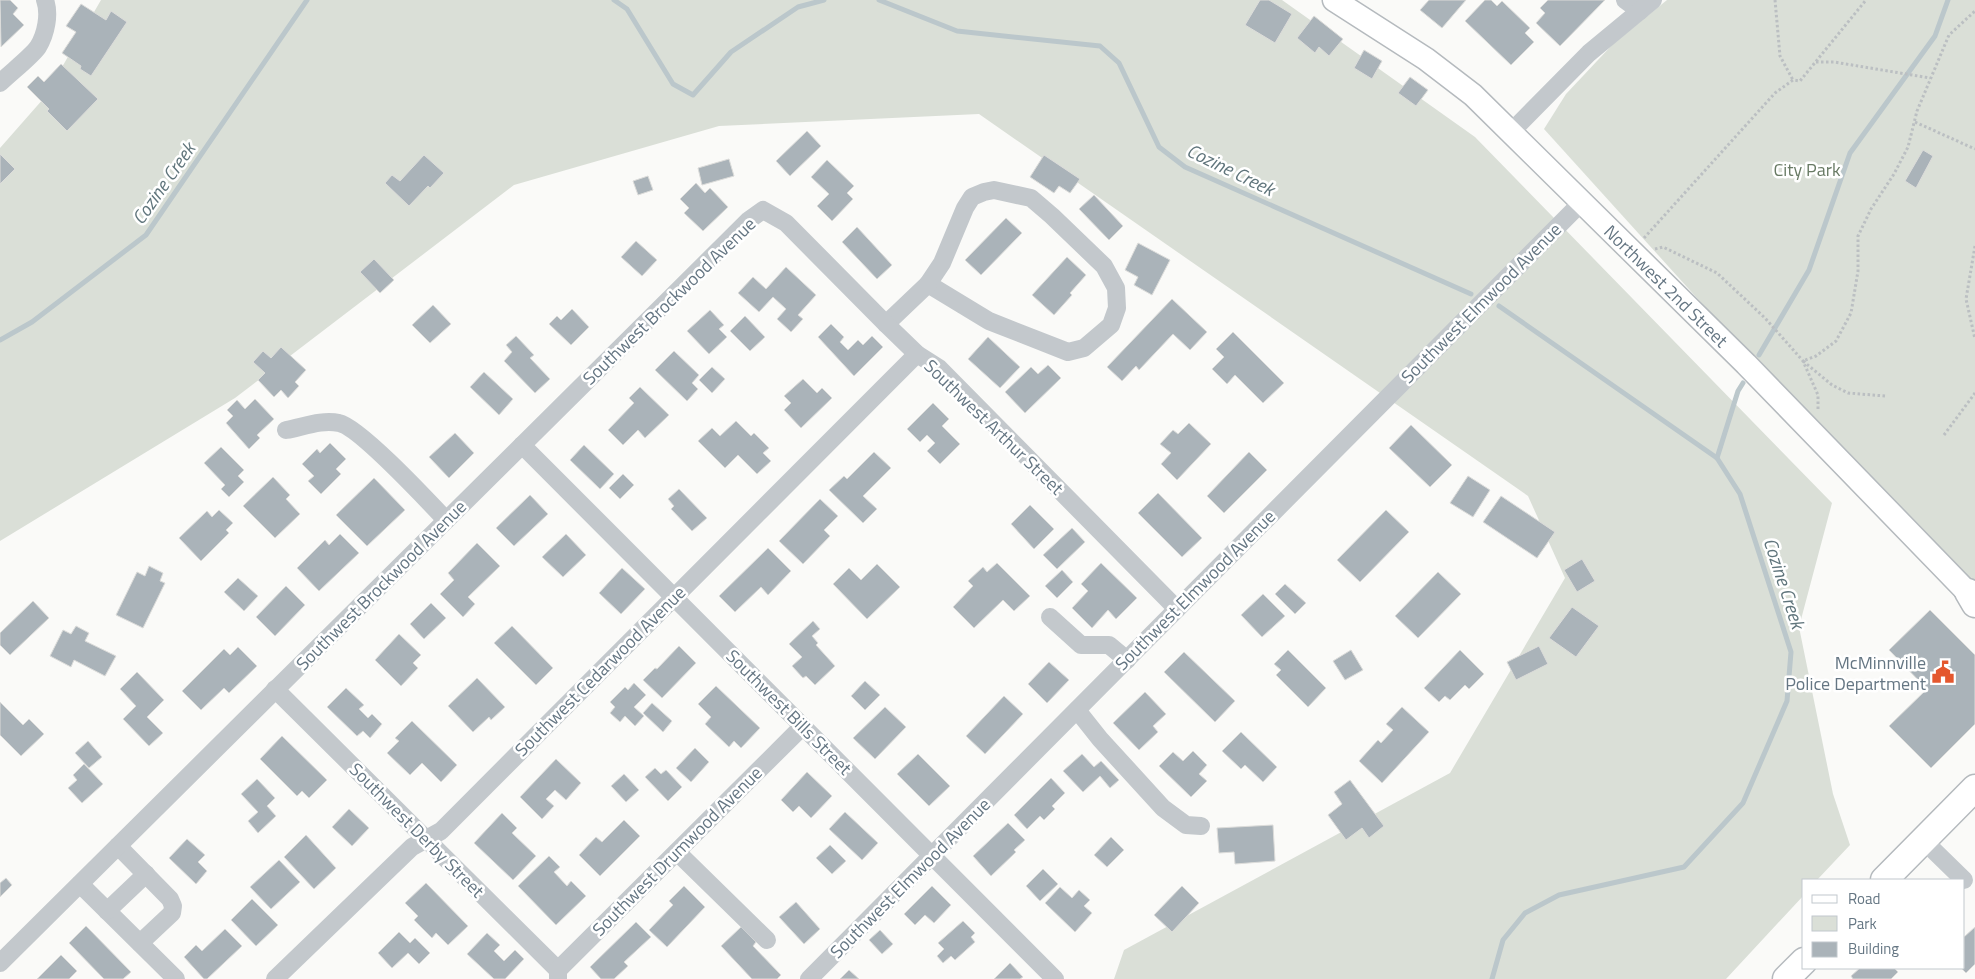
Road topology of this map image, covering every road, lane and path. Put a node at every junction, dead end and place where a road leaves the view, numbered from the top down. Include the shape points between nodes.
1 (45, 0) edge
2 (1334, 0) edge
3 (1625, 0) edge
4 (1775, 0) edge
5 (1866, 0) edge
6 (1646, 5) edge
7 (1975, 11) edge
8 (1815, 62) junction
9 (1930, 78) junction
10 (1793, 80) junction
11 (0, 83) edge
12 (1914, 122) junction
13 (1511, 132) junction
14 (1975, 149) edge
15 (1582, 202) junction
16 (763, 210) joint
17 (1975, 246) edge
18 (1632, 252) junction
19 (1974, 260) edge
20 (928, 284) junction
21 (886, 324) junction
22 (1975, 339) edge
23 (917, 354) junction
24 (1803, 361) junction
25 (1975, 393) edge
26 (1885, 396) dead end
27 (286, 430) dead end
28 (1944, 435) dead end
29 (1819, 439) junction
30 (522, 445) junction
31 (446, 520) junction
32 (674, 597) junction
33 (1973, 599) edge
34 (1177, 609) junction
35 (1050, 617) dead end
36 (1127, 660) junction
37 (275, 690) junction
38 (1077, 710) junction
39 (803, 726) junction
40 (1975, 788) edge
41 (1201, 826) dead end
42 (427, 839) junction
43 (1923, 840) junction
44 (118, 846) junction
45 (677, 852) junction
46 (932, 855) junction
47 (146, 874) junction
48 (1885, 879) edge
49 (1963, 879) edge
50 (1965, 881) edge
51 (80, 884) junction
52 (1975, 892) edge
53 (107, 911) junction
54 (767, 940) dead end
55 (140, 943) junction
56 (0, 963) edge
57 (1802, 963) edge
58 (558, 974) edge
59 (176, 979) edge
60 (275, 979) edge
61 (809, 979) edge
62 (1055, 979) edge
63 (1786, 979) edge

1 - 11 street via 48,8 46,27 38,47
2 - 13 main road, Northwest 2nd Street via 1426,59 1472,95
3 - 6 street
4 - 10 path via 1780,56
5 - 8 path
6 - 13 street via 1589,53
7 - 9 path via 1949,35
8 - 9 path via 1834,62
8 - 10 path via 1800,81
9 - 12 path
10 - 18 path via 1775,93
12 - 14 path
12 - 24 path via 1904,154 1858,236 1858,271 1852,313 1836,341
13 - 15 main road, Northwest 2nd Street
15 - 18 main road, Northwest 2nd Street
15 - 34 street, Southwest Elmwood Avenue
16 - 21 street, Southwest Arthur Street via 786,223
16 - 30 street, Southwest Brockwood Avenue via 749,220
17 - 19 path
18 - 24 path via 1663,248 1717,273 1765,318
18 - 29 main road, Northwest 2nd Street
19 - 22 path via 1966,299
20 - 20 street via 989,322 1068,352 1084,348 1111,325 1117,308 1116,288 1104,266 1052,216 1031,198 994,190 972,197 942,263
20 - 21 street
21 - 23 street, Southwest Arthur Street
23 - 32 street, Southwest Cedarwood Avenue
23 - 34 street, Southwest Arthur Street via 939,368
24 - 26 path via 1832,385 1848,393
24 - 29 path via 1818,395
25 - 28 path
27 - 31 street via 328,422 341,423 359,434
29 - 33 main road, Northwest 2nd Street
30 - 31 street, Southwest Brockwood Avenue
30 - 32 street, Southwest Bills Street
31 - 37 street, Southwest Brockwood Avenue
32 - 39 street, Southwest Bills Street
32 - 42 street, Southwest Cedarwood Avenue via 441,832
34 - 36 street, Southwest Elmwood Avenue
35 - 36 street via 1080,646 1109,645
36 - 38 street, Southwest Elmwood Avenue
37 - 42 street, Southwest Derby Street
37 - 44 street, Southwest Brockwood Avenue
38 - 41 street via 1100,740 1163,808 1186,825
38 - 46 street, Southwest Elmwood Avenue
39 - 45 street, Southwest Drumwood Avenue
39 - 46 street, Southwest Bills Street
40 - 43 highway
42 - 58 street, Southwest Derby Street
42 - 60 street, Southwest Cedarwood Avenue via 412,847
43 - 48 highway
43 - 49 street
44 - 47 street
44 - 51 street, Southwest Brockwood Avenue
45 - 54 street
45 - 58 street, Southwest Drumwood Avenue
46 - 61 street, Southwest Elmwood Avenue
46 - 62 street, Southwest Bills Street
47 - 53 street
47 - 55 street via 173,906 172,913
50 - 52 street
51 - 53 street
51 - 56 street, Southwest Brockwood Avenue
53 - 55 street
55 - 59 street
57 - 63 highway

